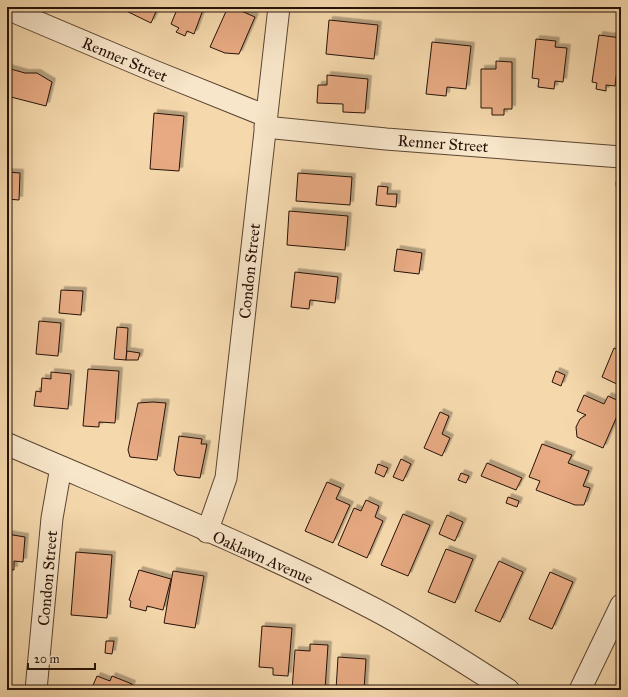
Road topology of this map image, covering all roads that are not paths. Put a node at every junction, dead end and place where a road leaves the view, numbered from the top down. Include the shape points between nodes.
1 (279, 7) edge
2 (7, 9) edge
3 (265, 122) junction
4 (621, 157) edge
5 (7, 444) edge
6 (61, 467) junction
7 (208, 532) junction
8 (621, 605) edge
9 (36, 690) edge
10 (508, 690) edge
11 (580, 690) edge

1 - 3 street, Condon Street
2 - 3 street, Renner Street
3 - 4 street, Renner Street via 386,139
3 - 7 street, Condon Street via 226,478
5 - 6 street, Oaklawn Avenue
6 - 7 street, Oaklawn Avenue
6 - 9 street, Condon Street via 52,518
7 - 10 street, Oaklawn Avenue via 300,572 375,609 447,650
8 - 11 street

